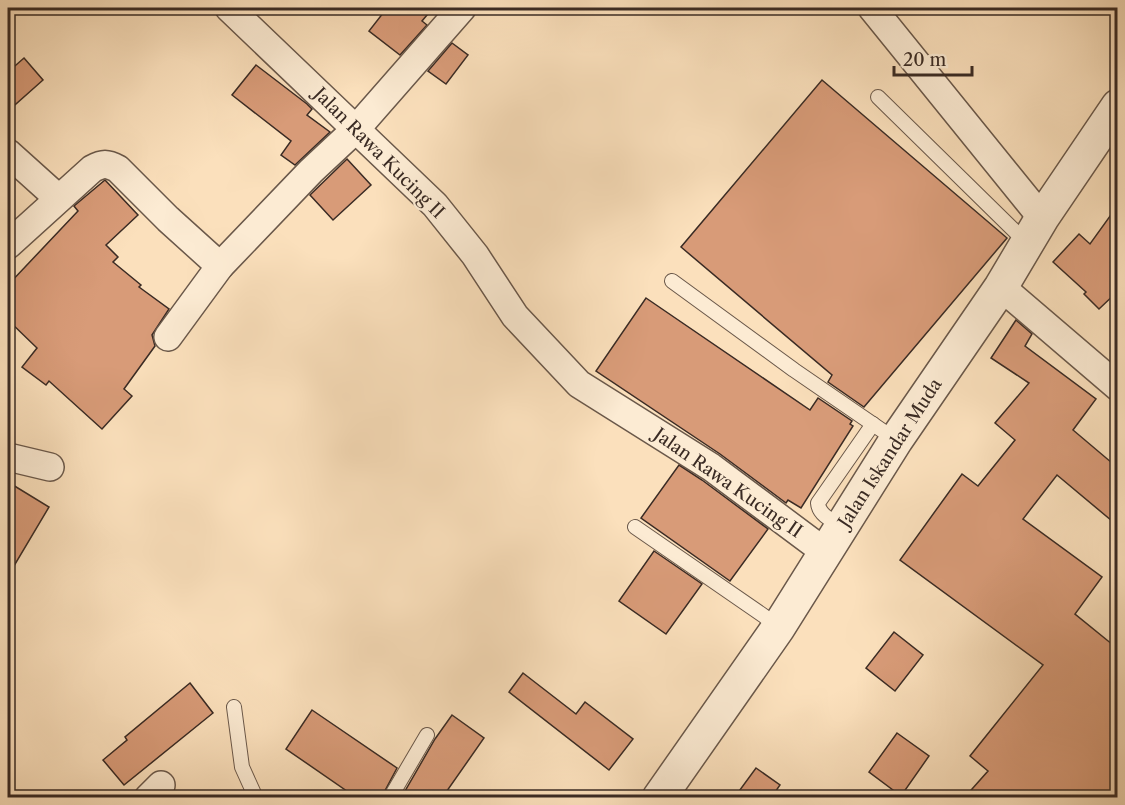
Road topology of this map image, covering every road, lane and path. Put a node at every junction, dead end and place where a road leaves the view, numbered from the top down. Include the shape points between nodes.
1 (229, 8) edge
2 (462, 8) edge
3 (872, 8) edge
4 (878, 97) dead end
5 (1116, 110) edge
6 (356, 129) junction
7 (8, 153) edge
8 (58, 198) junction
9 (1035, 231) junction
10 (8, 245) edge
11 (220, 266) junction
12 (672, 281) dead end
13 (1001, 287) junction
14 (168, 337) dead end
15 (1118, 387) edge
16 (885, 432) junction
17 (8, 457) edge
18 (50, 467) dead end
19 (634, 527) dead end
20 (833, 538) junction
21 (777, 628) junction
22 (234, 707) dead end
23 (427, 735) dead end
24 (256, 798) edge
25 (390, 798) edge
26 (659, 798) edge

1 - 6 street, Jalan Rawa Kucing II
2 - 6 street
3 - 9 street
4 - 9 lane
5 - 9 street, Jalan Iskandar Muda
6 - 11 street
6 - 20 street, Jalan Rawa Kucing II via 435,205 475,255 515,316 579,384
7 - 8 street
8 - 10 street
8 - 11 street via 92,169 109,163
9 - 13 street, Jalan Iskandar Muda
11 - 14 street
12 - 16 lane
13 - 15 street
13 - 16 street, Jalan Iskandar Muda
16 - 20 street, Jalan Iskandar Muda
17 - 18 street
19 - 21 lane
20 - 21 street, Jalan Iskandar Muda
21 - 26 street, Jalan Iskandar Muda
22 - 24 lane via 242,767
23 - 25 lane

